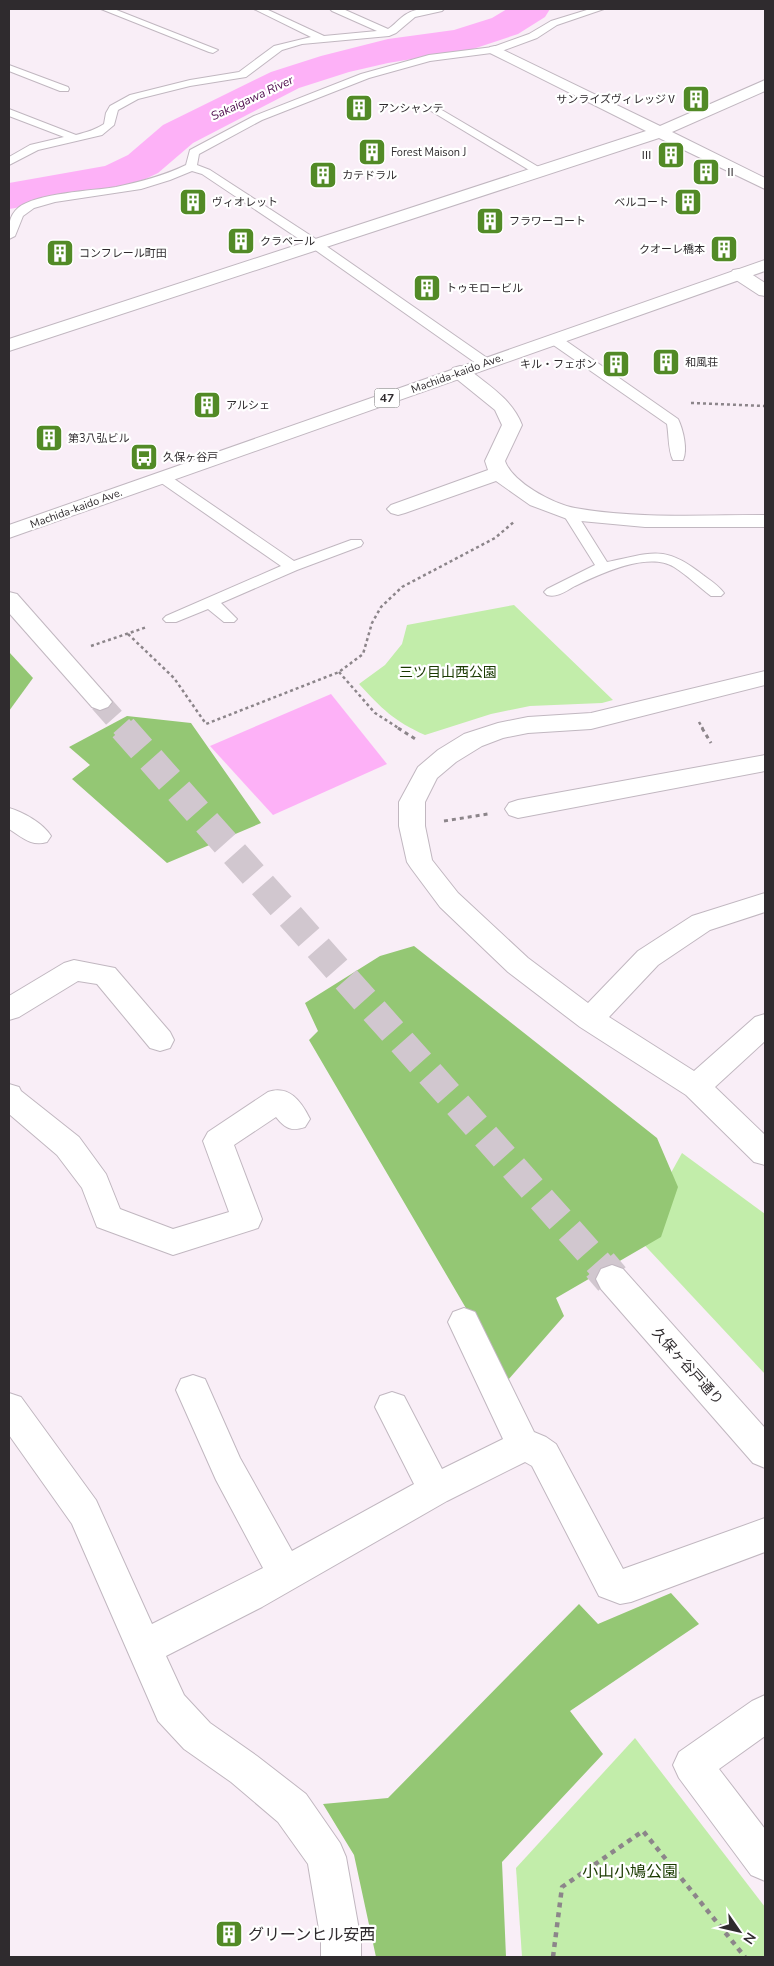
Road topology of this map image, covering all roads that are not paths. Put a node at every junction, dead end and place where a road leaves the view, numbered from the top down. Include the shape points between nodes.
1 (106, 9) edge
2 (259, 9) edge
3 (334, 9) edge
4 (437, 9) edge
5 (599, 9) edge
6 (390, 33) junction
7 (322, 39) junction
8 (213, 50) dead end
9 (495, 50) junction
10 (9, 68) edge
11 (765, 86) edge
12 (64, 88) dead end
13 (435, 109) dead end
14 (9, 112) edge
15 (662, 132) junction
16 (75, 138) junction
17 (9, 162) edge
18 (192, 167) junction
19 (538, 171) junction
20 (765, 184) edge
21 (9, 236) edge
22 (315, 244) junction
23 (765, 265) edge
24 (739, 274) junction
25 (765, 291) edge
26 (554, 339) junction
27 (9, 345) edge
28 (485, 363) junction
29 (460, 372) junction
30 (678, 457) dead end
31 (499, 473) junction
32 (162, 477) junction
33 (398, 510) dead end
34 (570, 514) junction
35 (765, 521) edge
36 (9, 532) edge
37 (356, 542) dead end
38 (292, 567) junction
39 (603, 567) junction
40 (552, 592) dead end
41 (716, 592) dead end
42 (9, 599) edge
43 (210, 602) junction
44 (171, 619) dead end
45 (229, 619) dead end
46 (765, 678) edge
47 (100, 702) tunnel mouth
48 (765, 763) edge
49 (518, 808) road end
50 (9, 817) edge
51 (38, 836) dead end
52 (765, 902) edge
53 (9, 1009) edge
54 (590, 1019) junction
55 (765, 1025) edge
56 (160, 1040) dead end
57 (696, 1087) junction
58 (9, 1098) edge
59 (295, 1119) dead end
60 (765, 1153) edge
61 (612, 1279) tunnel mouth
62 (464, 1322) dead end
63 (193, 1390) dead end
64 (392, 1407) dead end
65 (9, 1408) edge
66 (522, 1446) junction
67 (765, 1452) edge
68 (434, 1490) junction
69 (765, 1535) edge
70 (286, 1575) junction
71 (146, 1647) junction
72 (765, 1714) edge
73 (765, 1861) edge
74 (341, 1957) edge

1 - 8 lane
2 - 7 lane
3 - 6 lane
4 - 6 lane via 408,17
5 - 9 lane via 554,23 532,36
6 - 7 lane
7 - 16 lane via 278,48 242,75 134,97 114,108 109,125 98,133
9 - 15 street
9 - 18 lane via 429,58 365,76 306,98 258,118 194,152
10 - 12 lane
11 - 15 street
13 - 19 lane
14 - 16 lane
15 - 19 street
15 - 20 street
16 - 17 lane via 34,147
18 - 21 lane via 154,183 56,199 33,206 19,214
18 - 22 lane via 206,172
19 - 22 street
22 - 27 street
22 - 28 lane
23 - 24 street, Machida-kaido Ave. / 47
24 - 25 street
24 - 26 street, Machida-kaido Ave. / 47
26 - 28 street, Machida-kaido Ave. / 47
26 - 30 lane via 673,422
28 - 29 street, Machida-kaido Ave. / 47
29 - 31 street via 508,414 512,425 495,461
29 - 32 street, Machida-kaido Ave. / 47
31 - 33 street
31 - 34 street via 537,501
32 - 36 street, Machida-kaido Ave. / 47
32 - 38 lane
34 - 35 street via 645,521
34 - 39 lane
37 - 38 lane
38 - 43 lane
39 - 40 lane
39 - 41 lane via 653,558 669,559
42 - 47 street
43 - 44 lane
43 - 45 lane
46 - 54 street via 591,721 528,725 498,731 473,740 447,756 427,773 412,802 412,826 420,862 449,900 518,964
48 - 49 street
50 - 51 street
52 - 54 street via 701,923 648,958
53 - 56 street via 74,970 104,975
54 - 57 street
55 - 57 street
57 - 60 street
58 - 59 street via 68,1146 95,1182 108,1218 173,1242 247,1220 218,1141 278,1100
61 - 67 street, 久保ヶ谷戸通り
62 - 66 street
63 - 70 street via 228,1469
64 - 68 street
65 - 71 street via 84,1512
66 - 68 street
66 - 69 street via 534,1448 544,1455 612,1584 620,1587
68 - 70 street
70 - 71 street
71 - 74 street via 171,1708 197,1736 292,1808 326,1858
72 - 73 street via 692,1765

